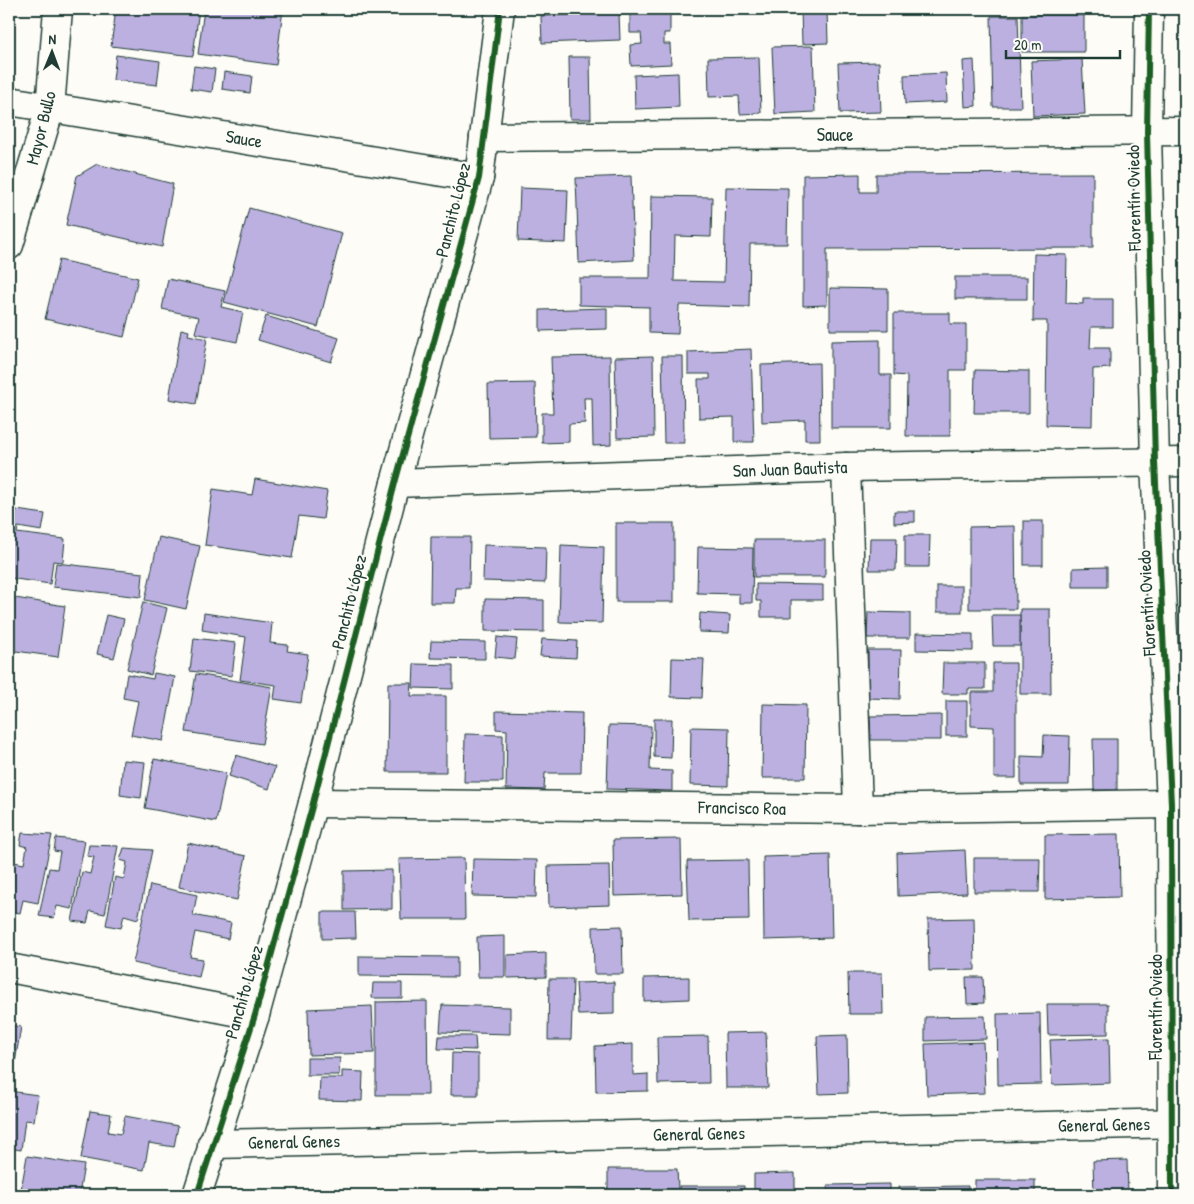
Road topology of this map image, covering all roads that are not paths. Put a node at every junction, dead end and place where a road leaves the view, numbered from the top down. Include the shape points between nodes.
1 (58, 9) edge
2 (500, 9) edge
3 (1149, 9) edge
4 (9, 101) edge
5 (50, 108) junction
6 (1185, 131) edge
7 (1148, 132) junction
8 (484, 138) junction
9 (480, 178) junction
10 (9, 245) edge
11 (1155, 462) junction
12 (1185, 462) edge
13 (846, 467) junction
14 (395, 482) junction
15 (313, 802) junction
16 (1171, 804) junction
17 (858, 809) junction
18 (9, 968) edge
19 (255, 1014) junction
20 (1178, 1123) edge
21 (212, 1144) junction
22 (197, 1195) edge
23 (1172, 1195) edge

1 - 5 street, Mayor Bullo
2 - 8 street, Panchito López
3 - 7 street, Florentín Oviedo
4 - 5 street, Sauce
5 - 9 street, Sauce
5 - 10 street, Mayor Bullo
6 - 7 street, Sauce
7 - 8 street, Sauce
7 - 11 street, Florentín Oviedo
8 - 9 street, Panchito López
9 - 14 street, Panchito López
11 - 12 street, San Juan Bautista
11 - 13 street, San Juan Bautista
11 - 16 street, Florentín Oviedo
13 - 14 street, San Juan Bautista
13 - 17 street
14 - 15 street, Panchito López
15 - 17 street, Francisco Roa
15 - 19 street, Panchito López
16 - 17 street, Francisco Roa
16 - 20 street, Florentín Oviedo
18 - 19 street
19 - 21 street, Panchito López
20 - 21 street, General Genes
20 - 23 street, Florentín Oviedo
21 - 22 street, Panchito López

